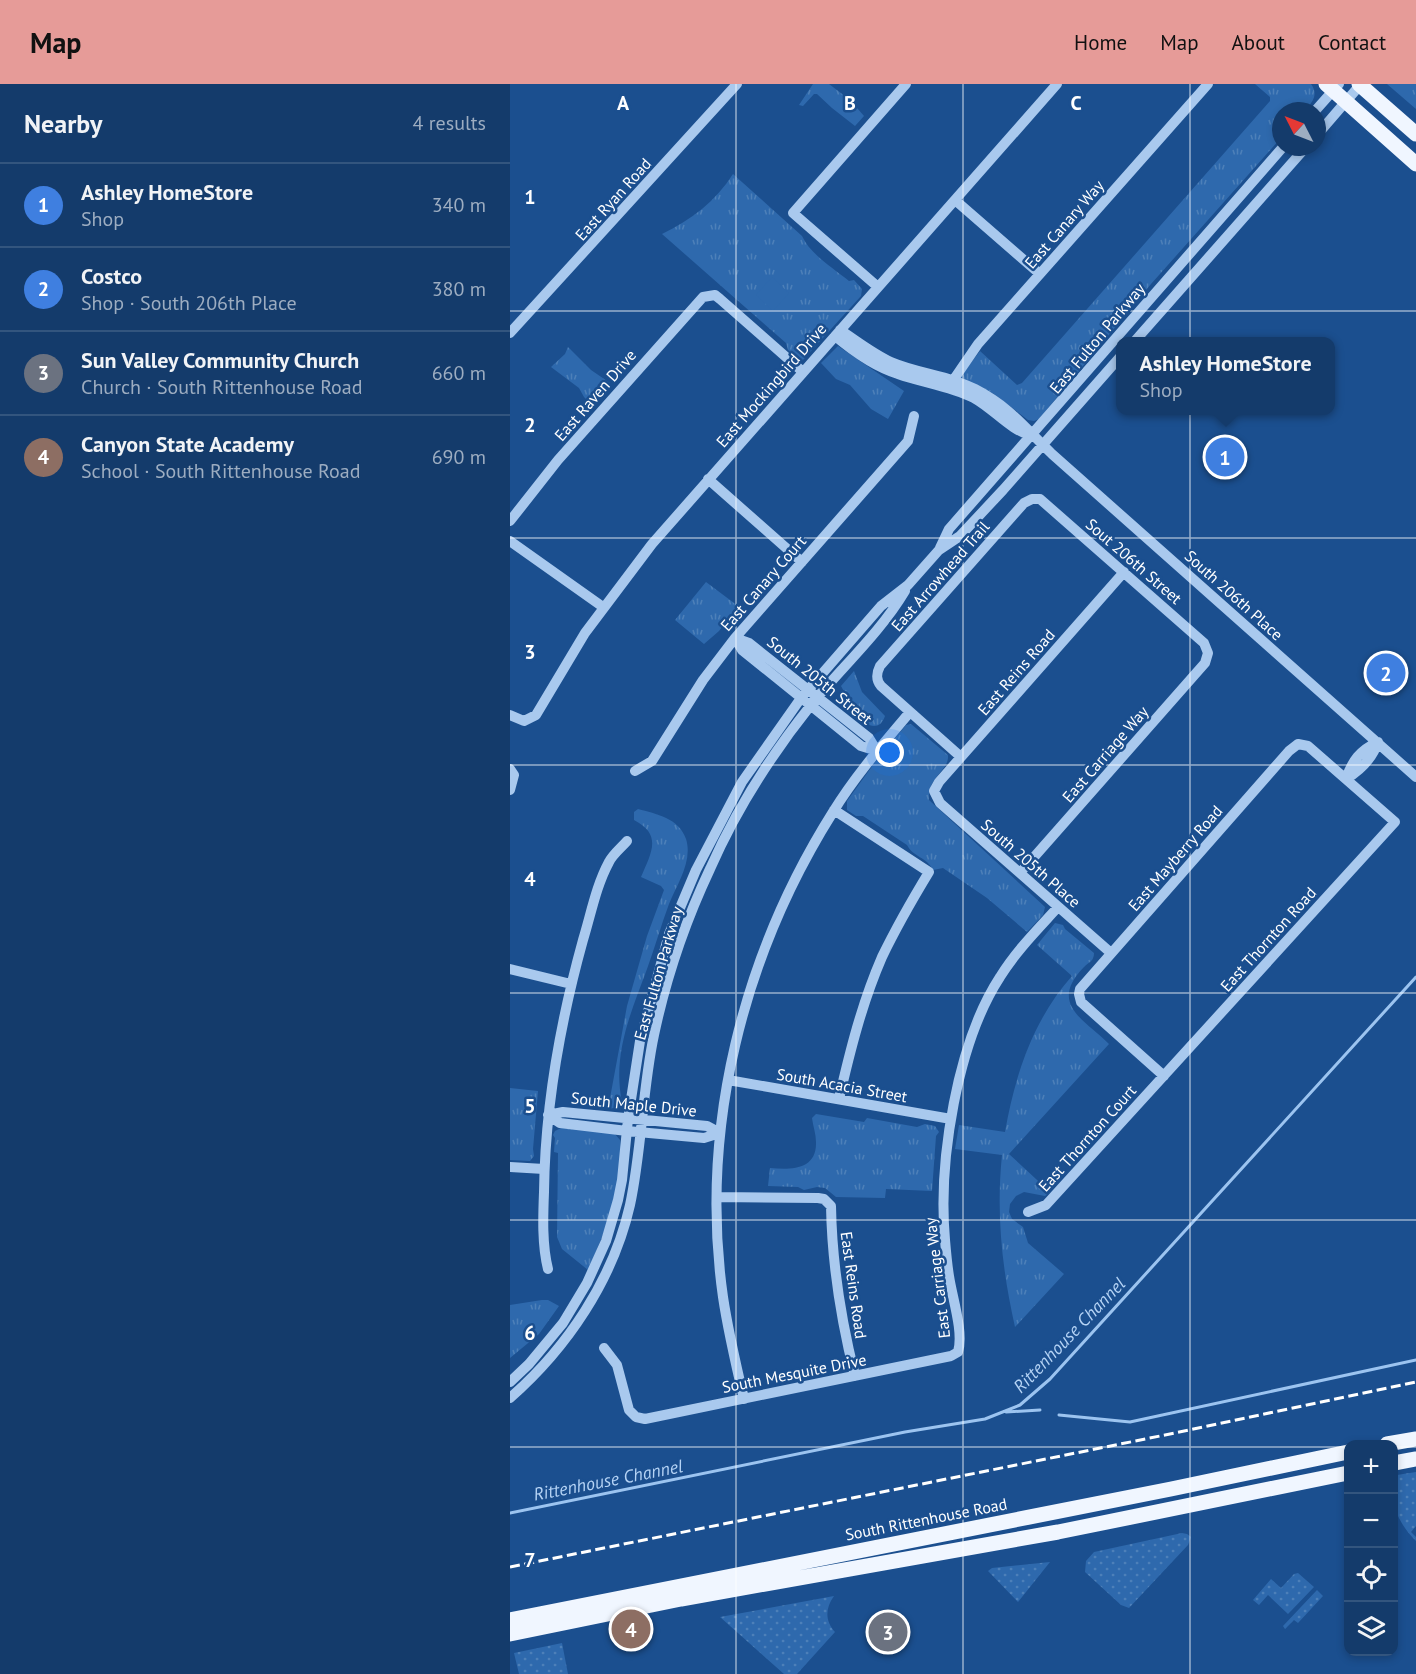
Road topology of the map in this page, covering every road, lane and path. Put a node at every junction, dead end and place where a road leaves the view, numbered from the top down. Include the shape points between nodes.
1 (737, 84) edge
2 (906, 84) edge
3 (1057, 84) edge
4 (1208, 84) edge
5 (1333, 86) edge
6 (1356, 90) edge
7 (1321, 102) edge
8 (1326, 125) edge
9 (1416, 135) edge
10 (1275, 156) edge
11 (1298, 156) edge
12 (1416, 164) edge
13 (955, 200) junction
14 (1040, 274) junction
15 (878, 287) junction
16 (510, 333) edge
17 (838, 333) junction
18 (1117, 337) edge
19 (1138, 337) edge
20 (1116, 338) edge
21 (1116, 362) edge
22 (803, 372) junction
23 (952, 384) junction
24 (914, 416) dead end
25 (1032, 436) junction
26 (1043, 445) junction
27 (708, 479) junction
28 (1032, 499) joint
29 (510, 521) edge
30 (510, 541) edge
31 (939, 550) junction
32 (802, 562) junction
33 (1124, 572) junction
34 (908, 585) junction
35 (603, 607) junction
36 (735, 638) junction
37 (1208, 653) joint
38 (804, 694) junction
39 (814, 702) junction
40 (910, 712) junction
41 (510, 715) edge
42 (1378, 742) junction
43 (877, 751) junction
44 (961, 757) junction
45 (635, 771) dead end
46 (512, 772) edge
47 (1416, 777) edge
48 (1346, 779) junction
49 (510, 790) edge
50 (935, 794) joint
51 (834, 810) junction
52 (627, 842) dead end
53 (1020, 873) junction
54 (1058, 907) junction
55 (1111, 953) junction
56 (510, 969) edge
57 (571, 984) junction
58 (1164, 1076) junction
59 (728, 1080) junction
60 (839, 1099) junction
61 (548, 1115) junction
62 (951, 1119) junction
63 (628, 1125) junction
64 (640, 1126) junction
65 (720, 1133) junction
66 (510, 1167) edge
67 (544, 1169) junction
68 (717, 1197) junction
69 (1028, 1212) dead end
70 (548, 1269) dead end
71 (604, 1348) dead end
72 (958, 1352) joint
73 (855, 1376) junction
74 (510, 1382) edge
75 (510, 1398) edge
76 (744, 1399) junction
77 (1416, 1439) edge
78 (1398, 1442) edge
79 (1416, 1447) edge
80 (1398, 1451) edge
81 (1344, 1453) edge
82 (1416, 1459) edge
83 (1398, 1463) edge
84 (1344, 1474) edge
85 (1058, 1512) junction
86 (1062, 1531) junction
87 (510, 1620) edge
88 (510, 1634) edge

1 - 16 street, East Ryan Road
2 - 15 street via 793,213
3 - 13 street, East Mockingbird Drive
4 - 14 street, East Canary Way
5 - 6 main road
5 - 7 street
6 - 8 street
6 - 9 main road
6 - 12 main road
10 - 18 street, East Fulton Parkway
11 - 19 street, East Fulton Parkway
13 - 14 street
13 - 15 street, East Mockingbird Drive
14 - 23 street, East Canary Way via 978,344
15 - 17 street, East Mockingbird Drive
17 - 22 street, East Mockingbird Drive
17 - 23 street, South 206th Place via 864,358 885,369
20 - 25 street, East Fulton Parkway
21 - 26 street, East Fulton Parkway
22 - 27 street, East Mockingbird Drive
22 - 29 street, East Raven Drive via 720,299 709,294 699,300 558,460
23 - 25 street, South 206th Place via 1020,433
24 - 32 street, East Canary Court via 908,441
25 - 26 street, South 206th Place
25 - 31 street, East Fulton Parkway via 950,529
26 - 31 street, East Fulton Parkway via 960,536
26 - 42 street, South 206th Place
27 - 32 street
27 - 35 street, East Mockingbird Drive
28 - 33 street, Sout 206th Street via 1044,502
28 - 40 street, East Arrowhead Trail via 1024,503 880,666 877,679 881,686
30 - 35 street
31 - 34 street, East Fulton Parkway
32 - 36 street, East Canary Court
33 - 37 street, Sout 206th Street via 1204,643
33 - 44 street, East Reins Road
34 - 38 street, East Fulton Parkway via 881,606
34 - 39 street, East Fulton Parkway via 892,612
35 - 41 street, East Mockingbird Drive via 536,715 528,720
36 - 38 street, South 205th Street via 749,643
36 - 45 street, East Canary Court via 703,680 652,761
37 - 53 street, East Carriage Way via 1205,663
38 - 39 street, South 205th Street
38 - 63 street, East Fulton Parkway via 737,790 669,934 644,1022
39 - 43 street, South 205th Street via 869,738
39 - 64 street, East Fulton Parkway via 749,795 693,906 661,1006
40 - 43 street
40 - 44 street
42 - 47 street, South 206th Place
42 - 48 street via 1365,748 1351,763
43 - 51 street
44 - 50 street, East Reins Road via 939,782
46 - 49 street
48 - 55 street, East Mayberry Road via 1308,746 1298,744
48 - 58 street, East Thornton Road via 1395,822
50 - 53 street, South 205th Place via 937,800
51 - 59 street via 796,877 768,939 746,1004
51 - 60 street via 929,872 882,958 858,1023
52 - 57 street via 610,860 599,886
53 - 54 street, South 205th Place
54 - 55 street, South 205th Place
54 - 62 street, East Carriage Way via 1012,959 987,1000 961,1072
55 - 58 street, East Mayberry Road via 1079,994 1084,1005
56 - 57 street
57 - 61 street
58 - 69 street, East Thornton Court via 1046,1205
59 - 60 street, South Acacia Street
59 - 65 street
60 - 62 street, South Acacia Street
61 - 63 street, South Maple Drive via 562,1112
61 - 67 street
62 - 72 street, East Carriage Way via 944,1229
63 - 64 street, South Maple Drive
63 - 74 street, East Fulton Parkway via 618,1200 597,1263 563,1323
64 - 65 street, South Maple Drive via 707,1126
64 - 75 street, East Fulton Parkway via 630,1205 597,1290 567,1339
65 - 68 street
66 - 67 street
67 - 70 street
68 - 73 street, East Reins Road via 824,1199 831,1206 836,1288
68 - 76 street via 723,1295
71 - 76 street, South Mesquite Drive via 617,1365 629,1410 636,1417 645,1419
72 - 73 street, South Mesquite Drive
73 - 76 street, South Mesquite Drive
77 - 78 main road
79 - 80 main road
81 - 85 main road, South Rittenhouse Road
82 - 83 main road
84 - 86 main road, South Rittenhouse Road
85 - 86 main road
85 - 87 main road, South Rittenhouse Road
86 - 88 main road, South Rittenhouse Road via 681,1599

